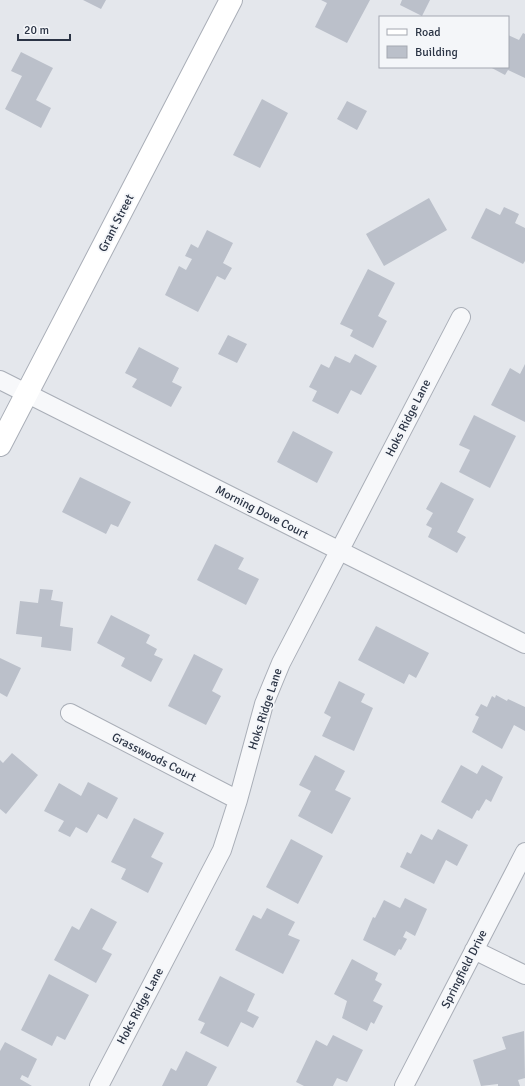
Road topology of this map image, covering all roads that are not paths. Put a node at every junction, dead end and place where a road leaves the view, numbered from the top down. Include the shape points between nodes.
1 (231, 0) edge
2 (460, 317) dead end
3 (0, 380) edge
4 (27, 393) junction
5 (0, 445) edge
6 (340, 551) junction
7 (525, 644) edge
8 (70, 713) dead end
9 (238, 800) junction
10 (525, 852) edge
11 (474, 950) junction
12 (525, 975) edge
13 (99, 1086) edge
14 (404, 1086) edge

1 - 4 street, Grant Street
2 - 6 street, Hoks Ridge Lane
3 - 4 street, Morning Dove Court
4 - 5 street, Grant Street
4 - 6 street, Morning Dove Court
6 - 7 street, Morning Dove Court
6 - 9 street, Hoks Ridge Lane via 280,663 264,704
8 - 9 street, Grasswoods Court
9 - 13 street, Hoks Ridge Lane via 222,850
10 - 11 street, Springfield Drive
11 - 12 street
11 - 14 street, Springfield Drive

